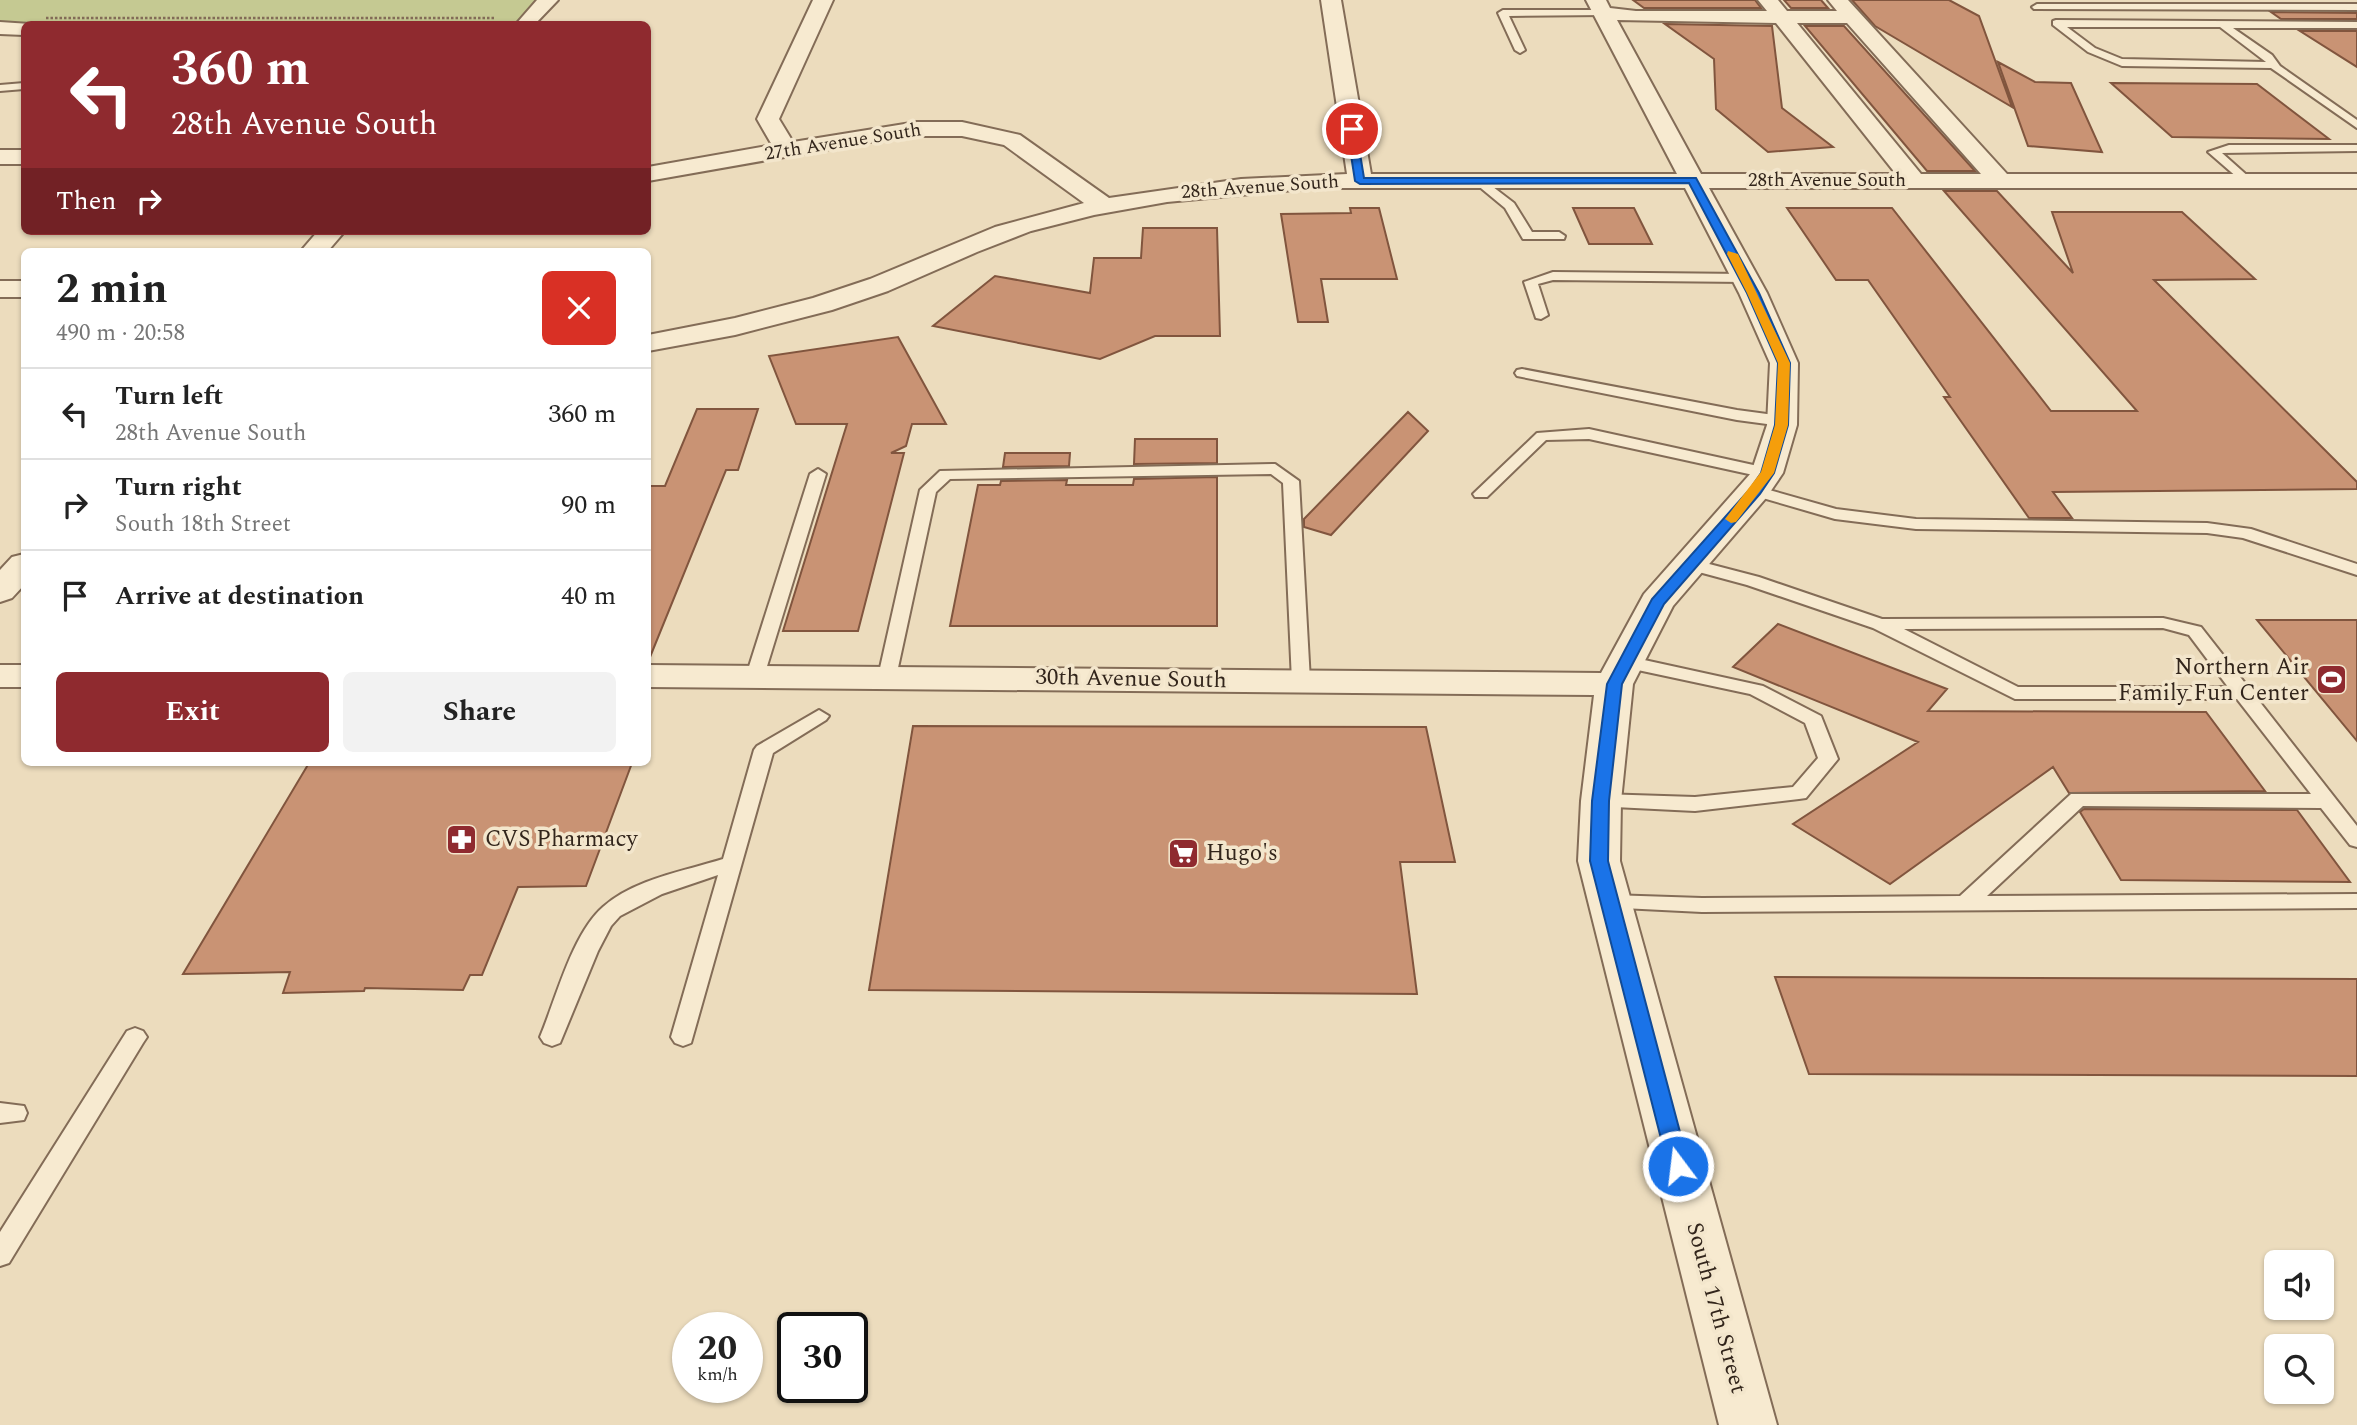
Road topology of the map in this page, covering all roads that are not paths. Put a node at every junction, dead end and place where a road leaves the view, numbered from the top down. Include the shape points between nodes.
1 (548, 0) edge
2 (823, 0) edge
3 (1331, 0) edge
4 (1768, 0) edge
5 (1838, 0) edge
6 (2028, 0) edge
7 (2170, 0) edge
8 (1599, 6) edge
9 (2196, 7) junction
10 (2357, 7) edge
11 (2037, 8) junction
12 (1782, 17) junction
13 (1852, 17) junction
14 (529, 21) edge
15 (2058, 24) junction
16 (2222, 24) junction
17 (2357, 24) edge
18 (21, 25) edge
19 (0, 29) edge
20 (1520, 50) dead end
21 (2273, 65) junction
22 (21, 86) edge
23 (0, 88) edge
24 (2357, 125) edge
25 (2357, 148) edge
26 (787, 150) junction
27 (0, 157) edge
28 (21, 157) edge
29 (651, 173) edge
30 (1693, 180) junction
31 (1913, 180) junction
32 (2000, 180) junction
33 (1360, 181) junction
34 (1480, 181) junction
35 (2246, 181) junction
36 (2357, 181) edge
37 (1103, 205) junction
38 (328, 235) edge
39 (1559, 236) dead end
40 (317, 248) edge
41 (1745, 278) junction
42 (0, 289) edge
43 (21, 289) edge
44 (1541, 315) dead end
45 (651, 341) edge
46 (1522, 373) dead end
47 (1782, 421) junction
48 (818, 474) dead end
49 (1761, 482) junction
50 (1480, 494) dead end
51 (1690, 564) junction
52 (21, 567) edge
53 (2357, 570) edge
54 (0, 591) edge
55 (1879, 624) junction
56 (1620, 673) junction
57 (0, 676) edge
58 (21, 676) edge
59 (651, 676) edge
60 (755, 676) junction
61 (887, 677) junction
62 (1301, 681) junction
63 (2242, 693) junction
64 (819, 716) dead end
65 (1601, 801) junction
66 (2326, 801) junction
67 (2357, 840) edge
68 (732, 863) junction
69 (2357, 901) edge
70 (1609, 902) junction
71 (1966, 903) junction
72 (135, 1037) dead end
73 (552, 1037) dead end
74 (683, 1037) dead end
75 (0, 1255) edge
76 (1748, 1425) edge

1 - 14 street
2 - 26 street via 768,119
3 - 33 street
4 - 12 street
5 - 13 street
6 - 11 lane
7 - 9 lane
8 - 12 street via 1636,17
8 - 20 lane via 1503,13
8 - 30 street, South 17th Street
9 - 10 lane
9 - 11 lane
9 - 16 lane
11 - 15 lane
12 - 13 street
12 - 31 street
13 - 32 street
15 - 16 lane
15 - 21 lane via 2097,56 2112,62
16 - 17 lane
16 - 21 lane
18 - 19 street
21 - 24 lane
22 - 23 lane
25 - 35 lane via 2228,148 2214,152
26 - 29 street, 27th Avenue South
26 - 37 street, 27th Avenue South via 917,129 988,133 1012,140
27 - 28 street
30 - 31 street, 28th Avenue South
30 - 34 street, 28th Avenue South
30 - 41 street, South 17th Street
31 - 32 street, 28th Avenue South
32 - 35 street, 28th Avenue South
33 - 34 street, 28th Avenue South
33 - 37 street, 28th Avenue South via 1252,184
34 - 39 lane via 1516,213 1528,236
35 - 36 street, 28th Avenue South
37 - 45 street, 28th Avenue South via 988,237 827,302
38 - 40 street
41 - 44 lane via 1553,276 1531,282
41 - 47 street, South 17th Street via 1784,363
42 - 43 street
46 - 47 lane
47 - 49 street, South 17th Street
48 - 60 lane
49 - 50 lane via 1589,433 1542,436
49 - 51 street, South 17th Street
49 - 53 lane via 1835,514 1916,524 2207,528 2245,533
51 - 55 lane
51 - 56 street, South 17th Street via 1657,602
52 - 54 street
55 - 63 lane via 2015,693
55 - 63 lane via 2163,622 2195,631
56 - 62 street, 30th Avenue South
56 - 65 street, South 17th Street
56 - 65 lane via 1756,690 1814,720 1828,759 1799,793 1695,804
57 - 58 street
59 - 60 street, 30th Avenue South
60 - 61 street, 30th Avenue South
61 - 62 street, 30th Avenue South
61 - 62 lane via 928,491 946,474 1275,468 1291,481
63 - 66 lane
64 - 68 lane via 764,750
65 - 70 street, South 17th Street via 1599,861
66 - 67 lane
66 - 71 lane via 2078,799
68 - 73 lane via 637,898 612,912 598,927
68 - 74 lane
69 - 71 lane
70 - 71 lane
70 - 76 street, South 17th Street
72 - 75 lane

